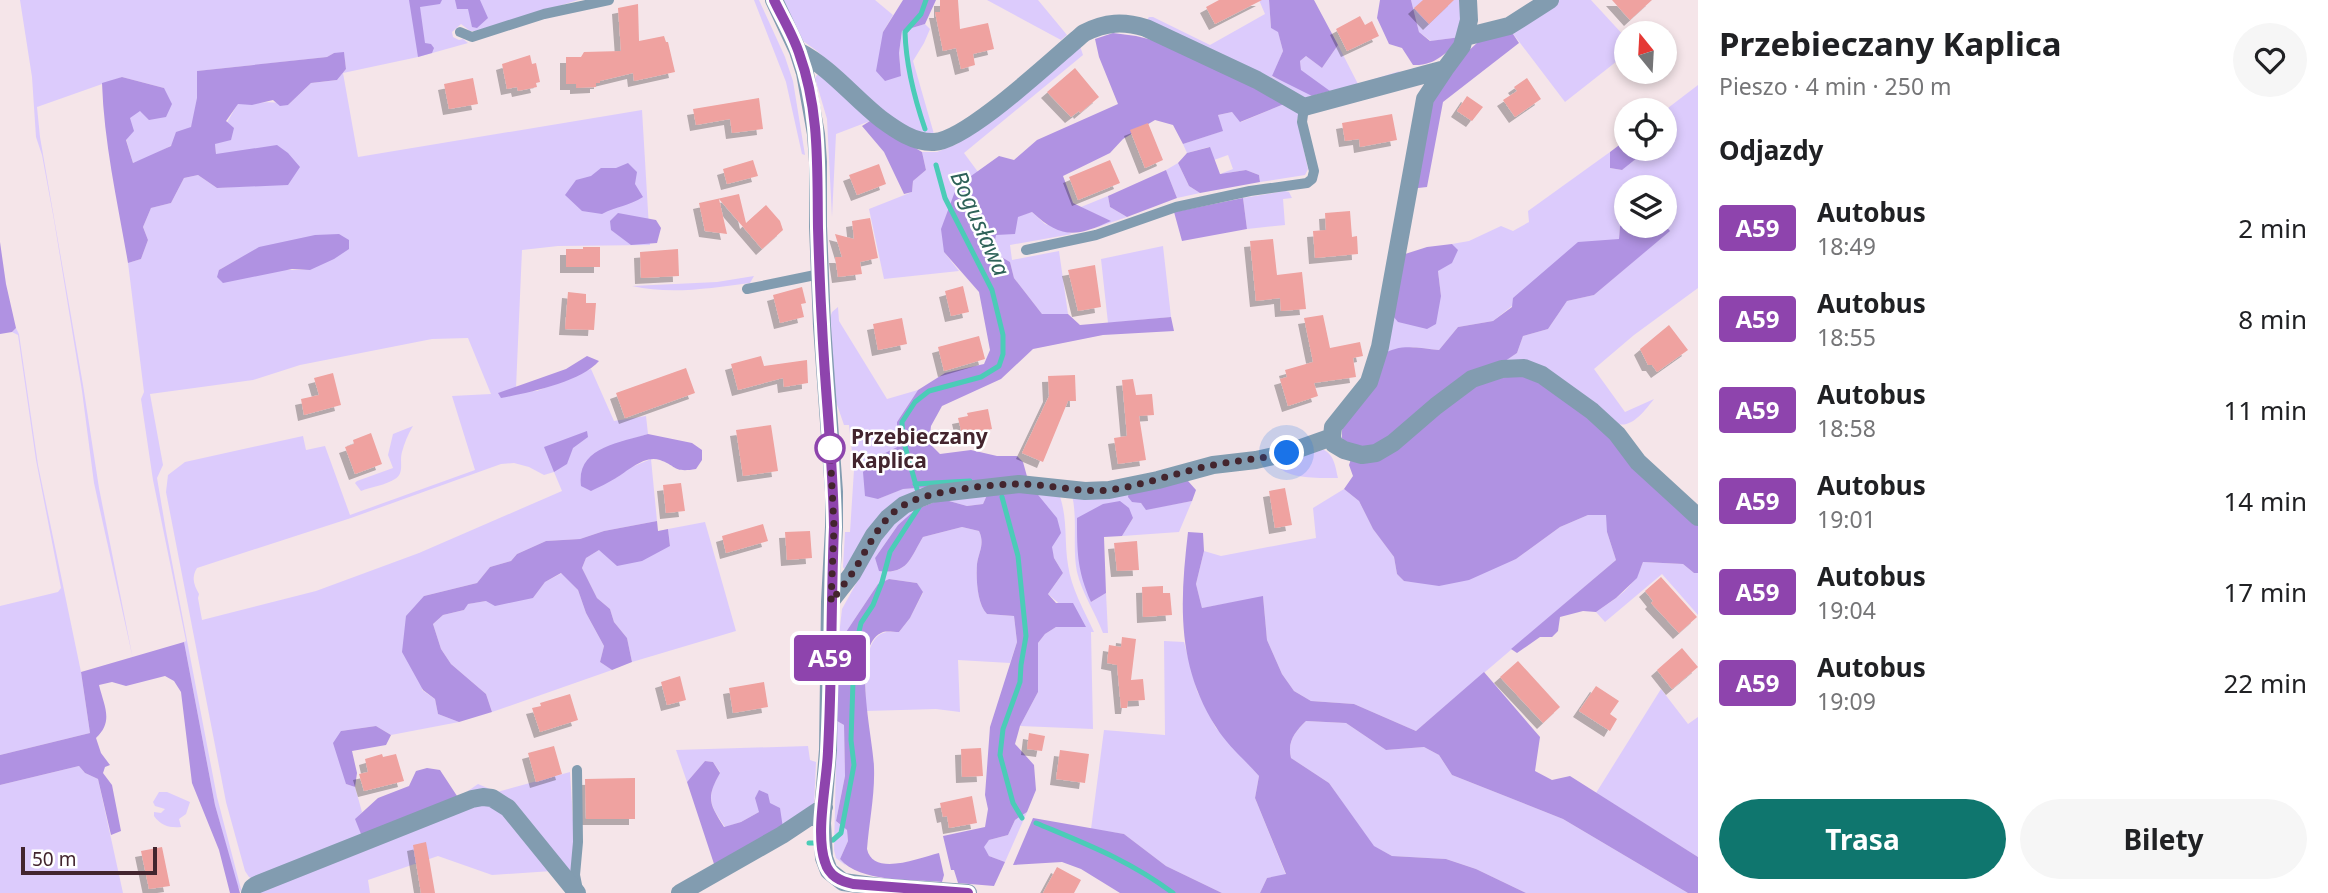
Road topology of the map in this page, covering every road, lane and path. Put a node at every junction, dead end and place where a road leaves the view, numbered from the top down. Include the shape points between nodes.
1 (609, 0) edge
2 (774, 0) edge
3 (1468, 0) edge
4 (1550, 0) edge
5 (460, 32) dead end
6 (1465, 37) junction
7 (799, 51) junction
8 (1445, 69) junction
9 (1304, 107) junction
10 (1026, 250) dead end
11 (820, 274) junction
12 (747, 289) dead end
13 (1332, 437) junction
14 (1698, 517) edge
15 (831, 602) junction
16 (577, 770) dead end
17 (824, 807) junction
18 (855, 888) edge
19 (250, 893) edge
20 (578, 893) edge
21 (680, 893) edge
22 (968, 893) edge

1 - 5 lane via 472,37
2 - 7 street
3 - 6 street
4 - 6 street via 1510,26
6 - 8 street
7 - 9 street via 818,62 888,124 924,142 959,134 1084,33 1116,22 1164,35
7 - 11 street via 817,134
8 - 9 street
8 - 13 street via 1425,99 1380,347 1369,382 1333,427
9 - 10 lane via 1302,122 1314,172 1307,183 1176,207 1096,234
11 - 12 lane
11 - 15 street via 834,492
13 - 14 street via 1344,450 1376,453 1472,379 1502,369 1524,369 1542,375 1592,411 1638,462
13 - 15 street via 1287,453 1109,490 1019,484 931,494 904,505 888,518
15 - 17 street
16 - 20 lane
17 - 18 street via 825,864 836,878
17 - 21 street
18 - 22 street
19 - 20 street via 256,885 483,797 508,808

